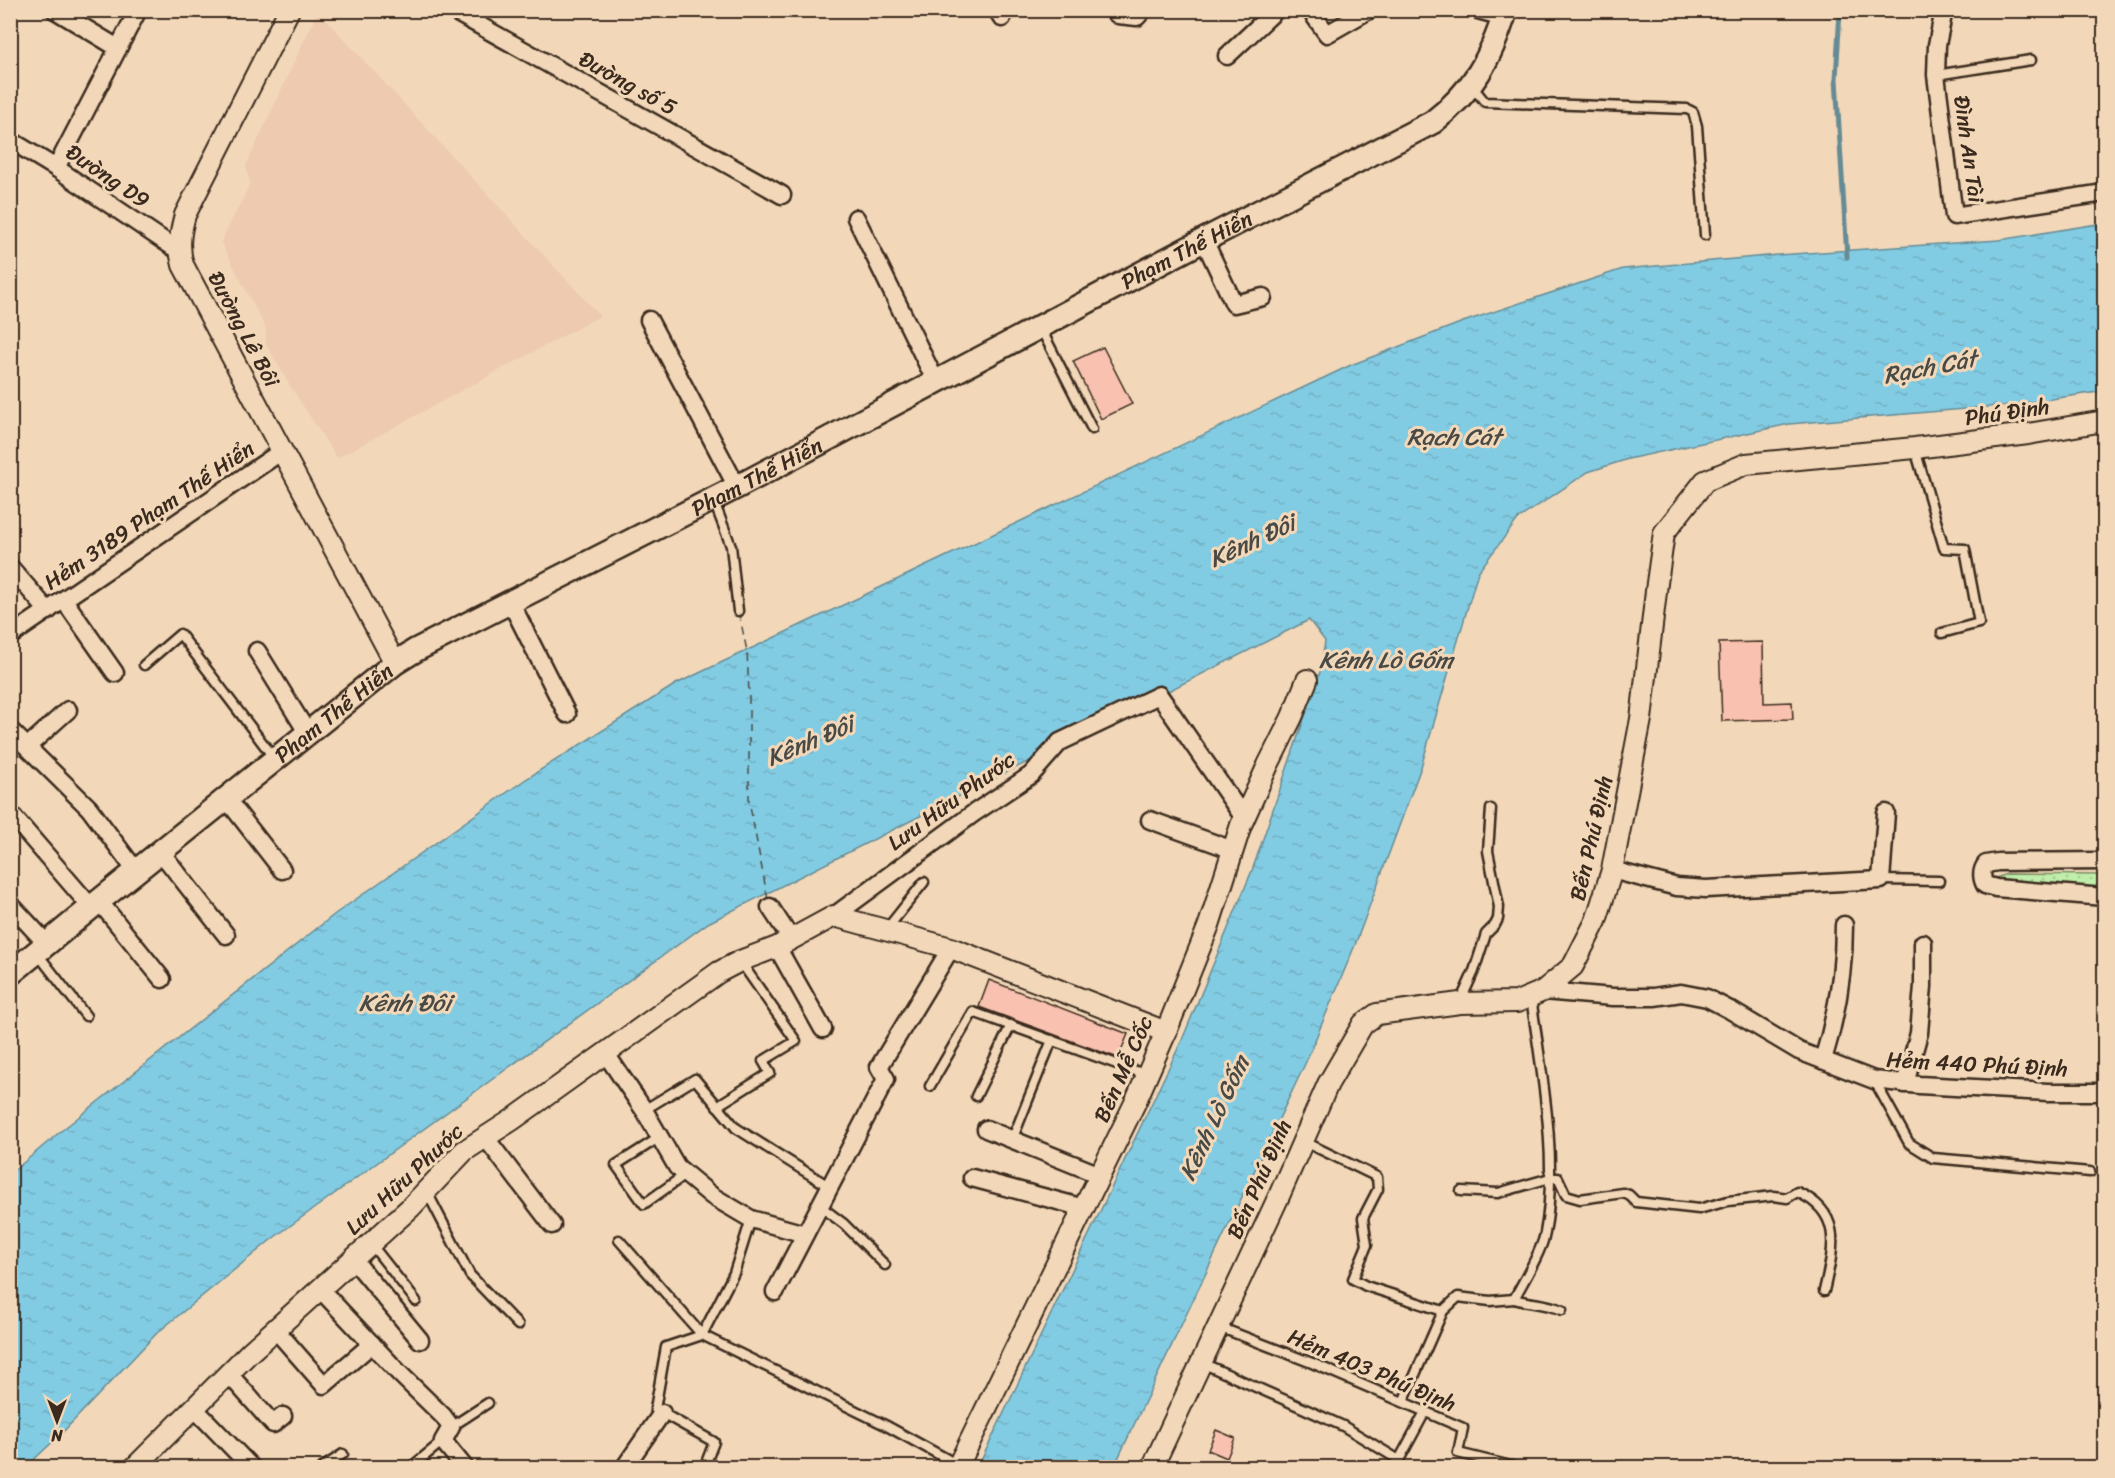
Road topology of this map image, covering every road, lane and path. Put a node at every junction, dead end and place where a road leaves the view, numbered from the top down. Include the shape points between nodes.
1 (56, 10) edge
2 (138, 10) edge
3 (289, 10) edge
4 (452, 10) edge
5 (1112, 10) edge
6 (1143, 10) edge
7 (1276, 10) edge
8 (1310, 10) edge
9 (1369, 10) edge
10 (1478, 10) edge
11 (1944, 10) edge
12 (1505, 14) edge
13 (118, 48) junction
14 (1227, 56) dead end
15 (2031, 60) dead end
16 (1936, 75) junction
17 (1472, 85) junction
18 (10, 140) edge
19 (56, 168) junction
20 (2104, 193) edge
21 (782, 195) dead end
22 (856, 218) dead end
23 (1705, 235) dead end
24 (1204, 240) junction
25 (179, 251) junction
26 (1263, 297) dead end
27 (649, 320) dead end
28 (1040, 327) junction
29 (936, 382) junction
30 (2104, 421) edge
31 (1092, 429) dead end
32 (1915, 448) junction
33 (282, 451) junction
34 (737, 486) junction
35 (713, 499) junction
36 (10, 567) edge
37 (64, 600) junction
38 (510, 601) junction
39 (48, 611) junction
40 (738, 611) dead end
41 (1942, 633) dead end
42 (10, 636) edge
43 (257, 651) dead end
44 (395, 663) junction
45 (144, 665) dead end
46 (115, 673) dead end
47 (1307, 680) dead end
48 (68, 710) dead end
49 (567, 714) dead end
50 (10, 730) edge
51 (307, 732) junction
52 (28, 746) junction
53 (275, 758) junction
54 (226, 798) junction
55 (1491, 809) dead end
56 (10, 813) edge
57 (1886, 813) dead end
58 (1244, 818) junction
59 (1150, 820) dead end
60 (1233, 850) junction
61 (160, 851) junction
62 (2104, 861) edge
63 (282, 870) dead end
64 (1612, 870) junction
65 (136, 871) junction
66 (1881, 880) junction
67 (1939, 881) dead end
68 (924, 882) dead end
69 (2104, 897) edge
70 (10, 904) edge
71 (95, 904) junction
72 (770, 907) dead end
73 (834, 916) junction
74 (1844, 925) dead end
75 (885, 930) junction
76 (226, 935) dead end
77 (784, 943) junction
78 (1923, 943) dead end
79 (42, 948) junction
80 (951, 948) junction
81 (740, 961) junction
82 (10, 974) edge
83 (162, 979) dead end
84 (1537, 994) junction
85 (1460, 1003) junction
86 (86, 1016) dead end
87 (1011, 1025) junction
88 (824, 1029) dead end
89 (1166, 1032) junction
90 (1052, 1040) junction
91 (606, 1054) junction
92 (1823, 1060) junction
93 (1147, 1075) junction
94 (1874, 1080) junction
95 (1905, 1084) junction
96 (930, 1086) dead end
97 (2104, 1092) edge
98 (976, 1096) dead end
99 (717, 1106) junction
100 (644, 1110) junction
101 (986, 1129) dead end
102 (485, 1137) junction
103 (660, 1137) junction
104 (1012, 1140) junction
105 (1303, 1140) junction
106 (2090, 1172) dead end
107 (686, 1174) junction
108 (1100, 1176) junction
109 (972, 1178) dead end
110 (1550, 1178) junction
111 (830, 1187) junction
112 (426, 1191) junction
113 (1461, 1191) dead end
114 (820, 1206) junction
115 (1084, 1208) junction
116 (752, 1219) junction
117 (552, 1225) dead end
118 (805, 1234) junction
119 (619, 1240) dead end
120 (371, 1243) junction
121 (353, 1259) junction
122 (885, 1265) dead end
123 (320, 1289) junction
124 (1824, 1291) dead end
125 (775, 1292) dead end
126 (1514, 1299) junction
127 (416, 1301) dead end
128 (1562, 1310) dead end
129 (1443, 1311) junction
130 (518, 1325) dead end
131 (1218, 1327) junction
132 (275, 1329) junction
133 (702, 1335) junction
134 (420, 1340) dead end
135 (372, 1344) junction
136 (1200, 1362) junction
137 (228, 1373) junction
138 (1402, 1402) junction
139 (488, 1403) dead end
140 (194, 1408) junction
141 (1425, 1412) junction
142 (662, 1413) junction
143 (283, 1416) dead end
144 (447, 1434) junction
145 (343, 1454) dead end
146 (1398, 1464) edge
147 (958, 1466) edge
148 (134, 1467) edge
149 (252, 1467) edge
150 (322, 1467) edge
151 (410, 1467) edge
152 (465, 1467) edge
153 (624, 1467) edge
154 (704, 1467) edge
155 (1152, 1467) edge
156 (1519, 1467) edge

1 - 13 street
2 - 13 street
3 - 25 street via 185,215
4 - 21 street, Đường số 5
5 - 6 street via 1118,15 1137,17
7 - 14 street
8 - 9 street via 1327,34
10 - 12 street
11 - 16 street, Đình An Tài
12 - 17 main road, Phạm Thế Hiển via 1489,57
13 - 19 street
15 - 16 lane
16 - 20 street, Đình An Tài via 1954,216
17 - 23 lane via 1485,102 1693,112
17 - 24 main road, Phạm Thế Hiển via 1454,106 1411,135
18 - 19 street, Đường D9
19 - 25 street, Đường D9
22 - 29 street
24 - 26 street via 1234,304
24 - 28 main road, Phạm Thế Hiển
25 - 33 street, Đường Lê Bôi
27 - 34 street
28 - 29 main road, Phạm Thế Hiển
28 - 31 lane
29 - 34 main road, Phạm Thế Hiển
30 - 32 street, Phú Định
32 - 41 lane via 1944,548 1965,549 1979,623
32 - 64 street, Bến Phú Định via 1746,464 1705,481 1664,533 1641,719
33 - 37 street, Hẻm 3189 Phạm Thế Hiển
33 - 44 street, Đường Lê Bôi
34 - 35 main road, Phạm Thế Hiển
35 - 38 main road, Phạm Thế Hiển
35 - 40 lane via 731,546
36 - 39 street
37 - 39 street, Hẻm 3189 Phạm Thế Hiển
37 - 46 street
38 - 44 main road, Phạm Thế Hiển
38 - 49 street
39 - 42 street, Hẻm 3189 Phạm Thế Hiển
43 - 51 street
44 - 51 main road, Phạm Thế Hiển
45 - 53 lane via 180,634
47 - 58 street, Bến Mễ Cốc
48 - 52 street
50 - 52 street
51 - 53 main road, Phạm Thế Hiển
52 - 65 street via 89,808
53 - 54 main road, Phạm Thế Hiển
54 - 61 main road, Phạm Thế Hiển
54 - 63 street
55 - 85 lane via 1488,851 1498,919 1486,934
56 - 71 street
57 - 66 street
58 - 60 street, Bến Mễ Cốc
58 - 73 street, Lưu Hữu Phước via 1159,695 1060,742 1031,775
59 - 60 street
60 - 89 street, Bến Mễ Cốc via 1209,925
61 - 65 main road, Phạm Thế Hiển
61 - 76 street
62 - 69 street via 1998,862 1986,864 1982,870 1985,885 1996,888
64 - 66 street via 1677,887 1706,890
64 - 84 street, Bến Phú Định via 1596,921 1573,966
65 - 71 main road, Phạm Thế Hiển
66 - 67 lane
68 - 75 lane
70 - 79 street
71 - 79 main road, Phạm Thế Hiển
71 - 83 street
72 - 77 street
73 - 75 street
73 - 77 street, Lưu Hữu Phước
74 - 92 street via 1841,990
75 - 80 street
77 - 81 street, Lưu Hữu Phước
77 - 88 street
78 - 95 street via 1919,1033
79 - 82 main road, Phạm Thế Hiển
79 - 86 lane
80 - 89 street
80 - 111 street via 879,1067 886,1079
81 - 91 street, Lưu Hữu Phước via 718,972
81 - 99 lane via 796,1041 763,1061 770,1073
84 - 85 street, Bến Phú Định via 1517,1002
84 - 92 street, Hẻm 440 Phú Định via 1654,997 1681,993 1707,998 1799,1051
84 - 110 lane
85 - 105 street, Bến Phú Định via 1377,1014 1363,1024 1328,1084
87 - 90 lane
87 - 96 lane via 973,1012
87 - 98 lane
89 - 93 street, Bến Mễ Cốc
90 - 93 lane
90 - 104 lane
91 - 100 street
91 - 102 street, Lưu Hữu Phước
92 - 94 street, Hẻm 440 Phú Định
93 - 108 street, Bến Mễ Cốc
94 - 95 street, Hẻm 440 Phú Định
94 - 106 lane via 1909,1143 1933,1158
95 - 97 street, Hẻm 440 Phú Định
99 - 100 lane via 695,1079
99 - 111 lane via 736,1128
100 - 103 street
101 - 104 street
102 - 112 street, Lưu Hữu Phước via 464,1151
102 - 117 street
103 - 107 street via 677,1167
103 - 107 lane via 616,1165 644,1204
104 - 108 street
105 - 129 lane via 1379,1181 1363,1218 1367,1245 1353,1279
105 - 131 street, Bến Phú Định
107 - 116 street via 712,1196
108 - 115 street, Bến Mễ Cốc
109 - 115 street
110 - 113 lane via 1498,1193
110 - 124 lane via 1558,1178 1566,1195 1580,1199 1623,1193 1636,1202 1699,1209 1728,1201 1787,1198 1797,1192 1817,1203 1829,1223 1834,1245
110 - 126 lane via 1545,1235
111 - 114 street
112 - 120 street, Lưu Hữu Phước
112 - 130 lane via 470,1275
114 - 118 street
114 - 122 lane
115 - 147 street, Bến Mễ Cốc
116 - 118 street
116 - 133 lane via 734,1273
118 - 125 street
119 - 133 lane
120 - 121 street, Lưu Hữu Phước
120 - 127 lane
121 - 123 street, Lưu Hữu Phước
121 - 134 street
123 - 132 street, Lưu Hữu Phước
123 - 135 street
126 - 128 lane via 1547,1303
126 - 129 lane via 1458,1297
129 - 138 lane
131 - 136 street, Bến Phú Định
131 - 138 lane, Hẻm 403 Phú Định
132 - 135 street via 324,1385
132 - 137 street, Lưu Hữu Phước
133 - 142 lane via 666,1347 655,1409
133 - 147 lane via 885,1425
135 - 144 street via 443,1416
136 - 146 lane via 1342,1426
136 - 155 street, Bến Phú Định
137 - 140 street, Lưu Hữu Phước
137 - 143 street via 273,1424
138 - 141 lane, Hẻm 403 Phú Định
139 - 144 lane
140 - 148 street, Lưu Hữu Phước
140 - 149 street
141 - 146 lane
141 - 156 lane, Hẻm 403 Phú Định via 1463,1428 1458,1453
142 - 153 street
142 - 154 lane via 714,1442
144 - 151 lane
144 - 152 street
145 - 150 lane

